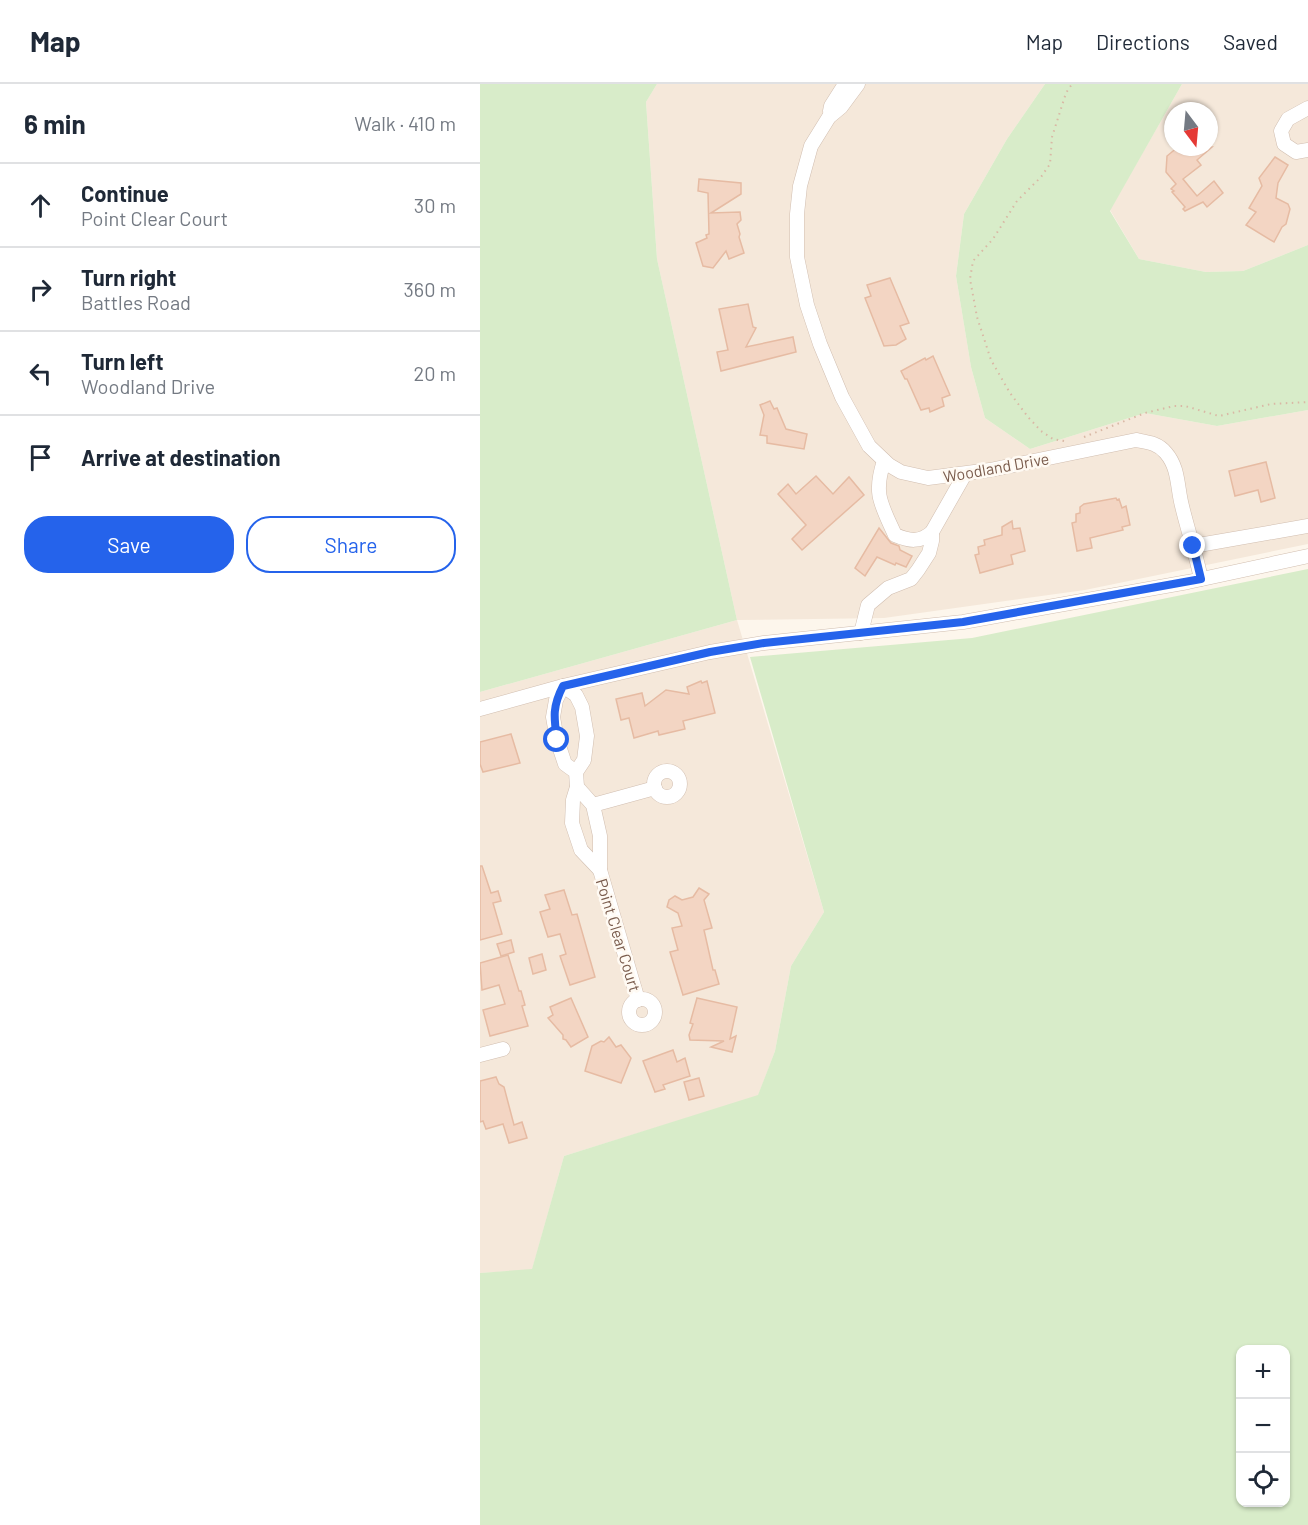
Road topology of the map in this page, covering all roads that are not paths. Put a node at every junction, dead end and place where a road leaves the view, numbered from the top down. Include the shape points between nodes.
1 (845, 84) edge
2 (858, 84) edge
3 (1308, 108) edge
4 (829, 117) junction
5 (1308, 150) edge
6 (884, 461) junction
7 (965, 474) junction
8 (1308, 526) edge
9 (932, 532) junction
10 (1193, 546) junction
11 (1308, 556) edge
12 (1201, 579) junction
13 (861, 633) junction
14 (563, 686) junction
15 (480, 709) edge
16 (576, 772) junction
17 (577, 787) junction
18 (655, 788) dead end
19 (593, 806) junction
20 (600, 870) junction
21 (639, 1000) dead end
22 (503, 1048) dead end
23 (480, 1055) edge

1 - 4 street, Woodland Drive
2 - 4 street, Woodland Drive
3 - 5 street via 1288,119 1281,131 1284,144 1296,152
4 - 6 street, Woodland Drive via 811,146 800,186 797,257 807,305 831,370 862,434
6 - 7 street, Woodland Drive via 915,477
6 - 9 street via 877,491 895,535 914,540
7 - 9 street
7 - 10 street, Woodland Drive via 1136,440 1153,443 1173,462
8 - 10 street
9 - 13 street via 929,553 911,579 888,588 867,605
10 - 12 street, Woodland Drive
11 - 12 street
12 - 13 street via 963,622
13 - 14 street via 721,650
14 - 15 street
14 - 16 street via 554,717 557,740 565,764
14 - 16 street, Point Clear Court via 576,695 582,707 584,760
16 - 17 street, Point Clear Court
17 - 19 street, Point Clear Court
17 - 20 street, Point Clear Court via 572,823 581,850
18 - 19 street
19 - 20 street, Point Clear Court via 600,836
20 - 21 street, Point Clear Court
22 - 23 street

